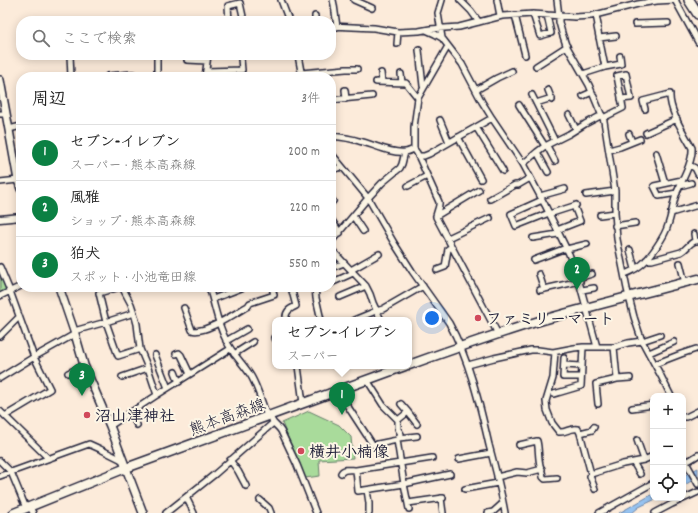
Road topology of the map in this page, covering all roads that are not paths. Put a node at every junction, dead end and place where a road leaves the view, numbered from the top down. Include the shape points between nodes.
1 (281, 0) edge
2 (333, 0) edge
3 (354, 0) edge
4 (442, 0) edge
5 (460, 0) edge
6 (497, 0) edge
7 (557, 0) edge
8 (676, 0) edge
9 (689, 0) edge
10 (372, 8) dead end
11 (533, 14) junction
12 (596, 14) junction
13 (698, 14) edge
14 (515, 15) junction
15 (547, 15) junction
16 (229, 16) edge
17 (243, 16) edge
18 (287, 16) edge
19 (334, 16) edge
20 (500, 16) junction
21 (559, 16) junction
22 (479, 22) junction
23 (668, 23) dead end
24 (635, 24) dead end
25 (336, 27) edge
26 (441, 28) junction
27 (425, 30) junction
28 (398, 32) junction
29 (616, 36) dead end
30 (442, 38) junction
31 (599, 38) junction
32 (698, 42) edge
33 (397, 44) dead end
34 (448, 46) junction
35 (568, 46) junction
36 (419, 50) dead end
37 (525, 55) dead end
38 (620, 56) dead end
39 (70, 60) edge
40 (157, 60) edge
41 (187, 60) dead end
42 (241, 60) edge
43 (299, 60) edge
44 (207, 61) joint
45 (536, 66) dead end
46 (605, 67) junction
47 (357, 69) dead end
48 (512, 71) dead end
49 (71, 72) edge
50 (157, 72) edge
51 (206, 72) edge
52 (224, 72) edge
53 (301, 72) edge
54 (324, 72) edge
55 (381, 73) dead end
56 (401, 74) dead end
57 (583, 74) junction
58 (0, 80) edge
59 (402, 83) junction
60 (424, 88) junction
61 (346, 90) dead end
62 (476, 90) junction
63 (548, 90) dead end
64 (592, 92) junction
65 (532, 95) dead end
66 (372, 96) dead end
67 (583, 96) dead end
68 (418, 98) junction
69 (346, 99) junction
70 (622, 99) junction
71 (336, 100) edge
72 (536, 103) junction
73 (520, 105) dead end
74 (646, 109) dead end
75 (3, 114) edge
76 (569, 115) dead end
77 (602, 117) junction
78 (492, 118) junction
79 (677, 119) junction
80 (440, 120) dead end
81 (16, 127) edge
82 (476, 127) junction
83 (9, 129) junction
84 (576, 129) junction
85 (646, 133) dead end
86 (629, 134) dead end
87 (336, 137) edge
88 (458, 137) junction
89 (640, 139) dead end
90 (555, 140) junction
91 (449, 142) junction
92 (632, 142) junction
93 (546, 146) junction
94 (414, 149) junction
95 (609, 150) junction
96 (405, 152) junction
97 (537, 152) junction
98 (656, 153) dead end
99 (418, 156) junction
100 (336, 159) edge
101 (555, 161) dead end
102 (523, 164) junction
103 (689, 165) junction
104 (342, 167) junction
105 (16, 169) edge
106 (336, 169) edge
107 (503, 171) dead end
108 (548, 172) dead end
109 (698, 174) edge
110 (427, 176) junction
111 (530, 178) junction
112 (481, 179) dead end
113 (16, 180) edge
114 (682, 180) junction
115 (0, 182) edge
116 (691, 183) dead end
117 (665, 184) junction
118 (408, 186) dead end
119 (680, 186) junction
120 (565, 189) dead end
121 (479, 190) dead end
122 (615, 191) junction
123 (677, 193) junction
124 (586, 195) dead end
125 (368, 198) junction
126 (541, 198) junction
127 (490, 199) dead end
128 (698, 205) edge
129 (615, 213) junction
130 (671, 213) junction
131 (549, 214) junction
132 (600, 215) dead end
133 (353, 216) junction
134 (436, 216) junction
135 (16, 218) edge
136 (490, 218) dead end
137 (0, 219) edge
138 (635, 223) dead end
139 (615, 226) junction
140 (336, 227) edge
141 (363, 231) dead end
142 (558, 232) junction
143 (340, 233) junction
144 (694, 234) dead end
145 (336, 237) edge
146 (448, 238) junction
147 (533, 238) dead end
148 (696, 241) edge
149 (587, 244) dead end
150 (452, 247) junction
151 (566, 249) junction
152 (630, 250) dead end
153 (336, 254) edge
154 (380, 254) dead end
155 (534, 260) dead end
156 (646, 260) junction
157 (344, 263) junction
158 (680, 263) dead end
159 (336, 266) edge
160 (0, 267) edge
161 (635, 269) junction
162 (437, 270) dead end
163 (352, 271) junction
164 (623, 273) junction
165 (539, 274) dead end
166 (592, 274) dead end
167 (579, 279) junction
168 (698, 279) edge
169 (336, 280) edge
170 (685, 283) junction
171 (366, 286) junction
172 (423, 286) junction
173 (16, 288) edge
174 (594, 288) dead end
175 (582, 290) junction
176 (10, 291) junction
177 (61, 292) edge
178 (103, 292) edge
179 (124, 292) edge
180 (211, 292) edge
181 (231, 292) edge
182 (273, 292) edge
183 (292, 292) edge
184 (315, 292) edge
185 (0, 296) edge
186 (340, 297) dead end
187 (629, 297) junction
188 (213, 299) junction
189 (184, 308) dead end
190 (586, 308) junction
191 (376, 311) junction
192 (134, 312) junction
193 (19, 316) junction
194 (286, 317) edge
195 (320, 317) edge
196 (361, 317) edge
197 (379, 317) edge
198 (106, 322) junction
199 (218, 324) junction
200 (247, 329) dead end
201 (74, 333) junction
202 (498, 334) junction
203 (660, 335) dead end
204 (0, 336) edge
205 (226, 341) junction
206 (642, 341) junction
207 (253, 342) dead end
208 (674, 342) dead end
209 (460, 346) junction
210 (583, 347) junction
211 (597, 347) junction
212 (614, 347) junction
213 (140, 349) junction
214 (696, 349) dead end
215 (232, 351) junction
216 (555, 352) junction
217 (649, 353) junction
218 (176, 354) dead end
219 (155, 355) dead end
220 (34, 357) junction
221 (564, 358) dead end
222 (412, 364) edge
223 (655, 364) junction
224 (84, 365) junction
225 (468, 365) junction
226 (564, 365) junction
227 (581, 366) junction
228 (148, 368) junction
229 (298, 369) edge
230 (395, 369) edge
231 (68, 372) dead end
232 (175, 372) dead end
233 (190, 374) junction
234 (122, 377) dead end
235 (581, 377) junction
236 (0, 378) edge
237 (630, 378) dead end
238 (617, 379) junction
239 (179, 382) junction
240 (369, 383) dead end
241 (168, 388) junction
242 (339, 393) dead end
243 (670, 393) edge
244 (554, 394) dead end
245 (157, 395) junction
246 (303, 404) junction
247 (401, 404) dead end
248 (598, 404) dead end
249 (650, 405) edge
250 (632, 408) dead end
251 (0, 411) edge
252 (130, 412) junction
253 (408, 412) junction
254 (698, 412) edge
255 (5, 416) junction
256 (686, 417) edge
257 (270, 418) junction
258 (398, 420) junction
259 (417, 424) dead end
260 (137, 425) dead end
261 (110, 426) junction
262 (594, 427) dead end
263 (580, 433) junction
264 (417, 436) dead end
265 (398, 439) junction
266 (637, 440) dead end
267 (519, 445) dead end
268 (491, 453) junction
269 (698, 455) edge
270 (650, 457) edge
271 (48, 458) junction
272 (432, 458) dead end
273 (460, 459) dead end
274 (122, 460) junction
275 (230, 460) junction
276 (644, 460) junction
277 (0, 461) edge
278 (686, 461) edge
279 (401, 462) junction
280 (633, 462) junction
281 (686, 464) edge
282 (126, 468) junction
283 (542, 469) junction
284 (356, 470) junction
285 (11, 472) junction
286 (341, 473) dead end
287 (450, 474) dead end
288 (591, 474) junction
289 (640, 474) dead end
290 (0, 476) edge
291 (497, 477) junction
292 (557, 478) dead end
293 (498, 482) junction
294 (404, 484) junction
295 (698, 484) edge
296 (650, 485) edge
297 (246, 486) dead end
298 (466, 489) dead end
299 (595, 489) dead end
300 (367, 490) junction
301 (698, 492) edge
302 (186, 497) junction
303 (260, 500) dead end
304 (408, 503) junction
305 (503, 503) junction
306 (30, 509) edge
307 (409, 509) dead end
308 (14, 513) edge
309 (143, 513) edge
310 (166, 513) edge
311 (194, 513) edge
312 (271, 513) edge
313 (316, 513) edge
314 (369, 513) edge
315 (442, 513) edge
316 (488, 513) edge
317 (505, 513) edge
318 (599, 513) edge
319 (655, 513) edge

1 - 18 street
2 - 19 street
3 - 10 street
4 - 26 street via 438,13
5 - 22 street
6 - 20 street
7 - 21 street
8 - 12 street via 638,4
8 - 32 street
9 - 13 highway
11 - 14 street
11 - 15 street
11 - 15 street via 540,36 551,33
12 - 21 street
12 - 31 street
14 - 20 street
14 - 37 street
15 - 21 street
16 - 17 street via 228,6 240,3
20 - 22 street
21 - 35 street via 562,33
22 - 26 street
23 - 24 street
25 - 28 street via 374,28
26 - 27 street
26 - 30 street
27 - 28 street
27 - 30 street
28 - 33 street
29 - 31 street
30 - 34 street
31 - 46 street
34 - 60 street
34 - 62 street via 462,64
35 - 45 street
35 - 57 street
36 - 60 street
38 - 46 street via 621,64
39 - 49 street
40 - 50 street
41 - 44 street
42 - 52 street via 242,70
43 - 53 street
44 - 51 street
46 - 57 street
47 - 54 street
48 - 62 street
55 - 59 street via 379,82
56 - 59 street
57 - 64 street
58 - 75 main road
59 - 68 street via 406,83
60 - 68 street
61 - 69 street
62 - 78 street
63 - 72 street via 552,99
64 - 67 street
64 - 77 street
65 - 72 street
66 - 69 street
68 - 94 street
69 - 71 street
70 - 70 street via 617,76 626,74 631,98
70 - 77 street via 623,108
72 - 90 street
73 - 93 street
74 - 79 street via 643,102 670,94
75 - 83 main road
76 - 84 street
77 - 84 street
77 - 95 street
78 - 82 street
78 - 102 street
79 - 85 street
79 - 103 street via 692,148
80 - 91 street
81 - 83 street
82 - 88 street
82 - 107 street
83 - 105 main road
84 - 90 street
86 - 92 street
87 - 96 street via 353,139 389,151
88 - 91 street
88 - 112 street
89 - 92 street
90 - 93 street
91 - 99 street via 424,156
92 - 95 street
93 - 97 street
93 - 101 street
94 - 96 street
94 - 99 street
95 - 122 street
96 - 125 street via 400,168
97 - 102 street
97 - 108 street
98 - 117 street
99 - 110 street
100 - 104 street
102 - 111 street
103 - 109 street via 695,168
103 - 114 street
104 - 106 street
104 - 125 street
110 - 118 street
110 - 134 street via 439,202
111 - 126 street
111 - 127 street
113 - 115 street
114 - 117 street
114 - 119 street
116 - 119 street
117 - 123 street via 654,186 659,196
119 - 123 street
120 - 126 street
121 - 134 street
122 - 124 street
122 - 129 street
123 - 130 street
125 - 133 street
125 - 172 street
126 - 131 street
126 - 131 street via 511,214 516,226
128 - 130 street
129 - 132 street
129 - 139 street
130 - 156 street via 667,229
131 - 142 street
131 - 142 street via 575,206 580,221
133 - 141 street
133 - 143 street
134 - 146 street
135 - 137 street
136 - 146 street
138 - 139 street
139 - 164 street
140 - 143 street
142 - 147 street
142 - 151 street
143 - 145 street
144 - 148 street
146 - 150 street
148 - 156 street via 681,252
149 - 151 street
150 - 162 street via 448,249 445,267
150 - 202 street
151 - 155 street
151 - 167 street
152 - 161 street
153 - 157 street
154 - 163 street
156 - 161 street
157 - 159 street
157 - 163 street
158 - 170 street
160 - 176 street
161 - 164 street
163 - 169 street
163 - 171 street
164 - 187 street
165 - 167 street via 542,290
166 - 167 street
167 - 175 street
168 - 170 main road
170 - 187 main road
171 - 186 street
171 - 191 street
172 - 191 street
172 - 209 street via 450,323
173 - 176 street
174 - 175 street
175 - 190 street
176 - 185 street
176 - 193 street
177 - 201 main road
178 - 198 street via 99,293
179 - 192 street
180 - 188 street
181 - 188 street
182 - 199 street via 274,295 250,303
183 - 194 street via 296,306 287,311
184 - 195 street
187 - 190 main road
187 - 206 street
188 - 199 street
189 - 199 street via 193,331
190 - 202 main road
190 - 211 street
191 - 196 street
191 - 197 street
192 - 198 street
192 - 213 street
193 - 204 street
193 - 220 street
198 - 201 street
198 - 213 street via 118,356
199 - 205 street
200 - 205 street
201 - 220 street
201 - 224 main road
202 - 209 main road
203 - 206 street
205 - 215 street
206 - 212 street
206 - 217 street
207 - 215 street
208 - 217 street
209 - 222 main road
209 - 225 street
210 - 211 street
210 - 216 street
210 - 227 street
211 - 212 street
212 - 238 street
213 - 228 street
214 - 223 street
215 - 233 street
215 - 257 street via 252,378
216 - 225 street via 531,350
216 - 263 street via 553,378 546,401 547,410 559,432 574,428
217 - 223 street
218 - 233 street via 181,355
219 - 241 street
220 - 236 street
220 - 255 street via 50,389
221 - 226 street
223 - 243 street
224 - 231 street
224 - 261 main road
225 - 268 street
226 - 227 street
226 - 235 street via 563,377
227 - 235 street
228 - 234 street
228 - 245 street
229 - 246 street
230 - 246 main road, 熊本高森線
232 - 239 street
233 - 239 street
235 - 244 street via 581,386
237 - 238 street
238 - 248 street via 596,384
239 - 241 street
240 - 258 street
241 - 245 street
242 - 265 street via 373,445
245 - 252 street
246 - 257 main road, 熊本高森線
247 - 253 street
249 - 250 street
251 - 255 street
252 - 260 street
252 - 261 street
253 - 258 street
253 - 259 street
254 - 256 street
255 - 271 street
257 - 275 street
257 - 282 main road, 熊本高森線
257 - 313 street via 281,431
258 - 265 street via 401,434
261 - 274 main road
262 - 263 street
263 - 288 street
264 - 265 street
265 - 279 street
266 - 276 street
267 - 283 street via 537,441
268 - 273 street
268 - 291 street
269 - 278 street
270 - 276 street
271 - 274 street via 89,444
271 - 285 street
272 - 279 street
274 - 282 main road
275 - 297 street
275 - 302 street
276 - 280 street
277 - 285 street
279 - 284 street
279 - 294 street
280 - 288 street
280 - 289 street
281 - 295 street
282 - 306 main road, 熊本高森線
282 - 309 main road
283 - 291 street
283 - 292 street via 544,478
284 - 286 street via 345,470
284 - 300 street via 358,491
285 - 290 street
285 - 306 street
287 - 294 street
288 - 299 street
291 - 293 street
293 - 298 street
293 - 305 street
294 - 300 street
294 - 304 street
296 - 318 street
300 - 314 street
301 - 319 street
302 - 310 street
302 - 311 street
303 - 312 street
304 - 307 street
304 - 315 street via 442,498
305 - 316 street via 494,512
305 - 317 street
306 - 308 main road, 熊本高森線

